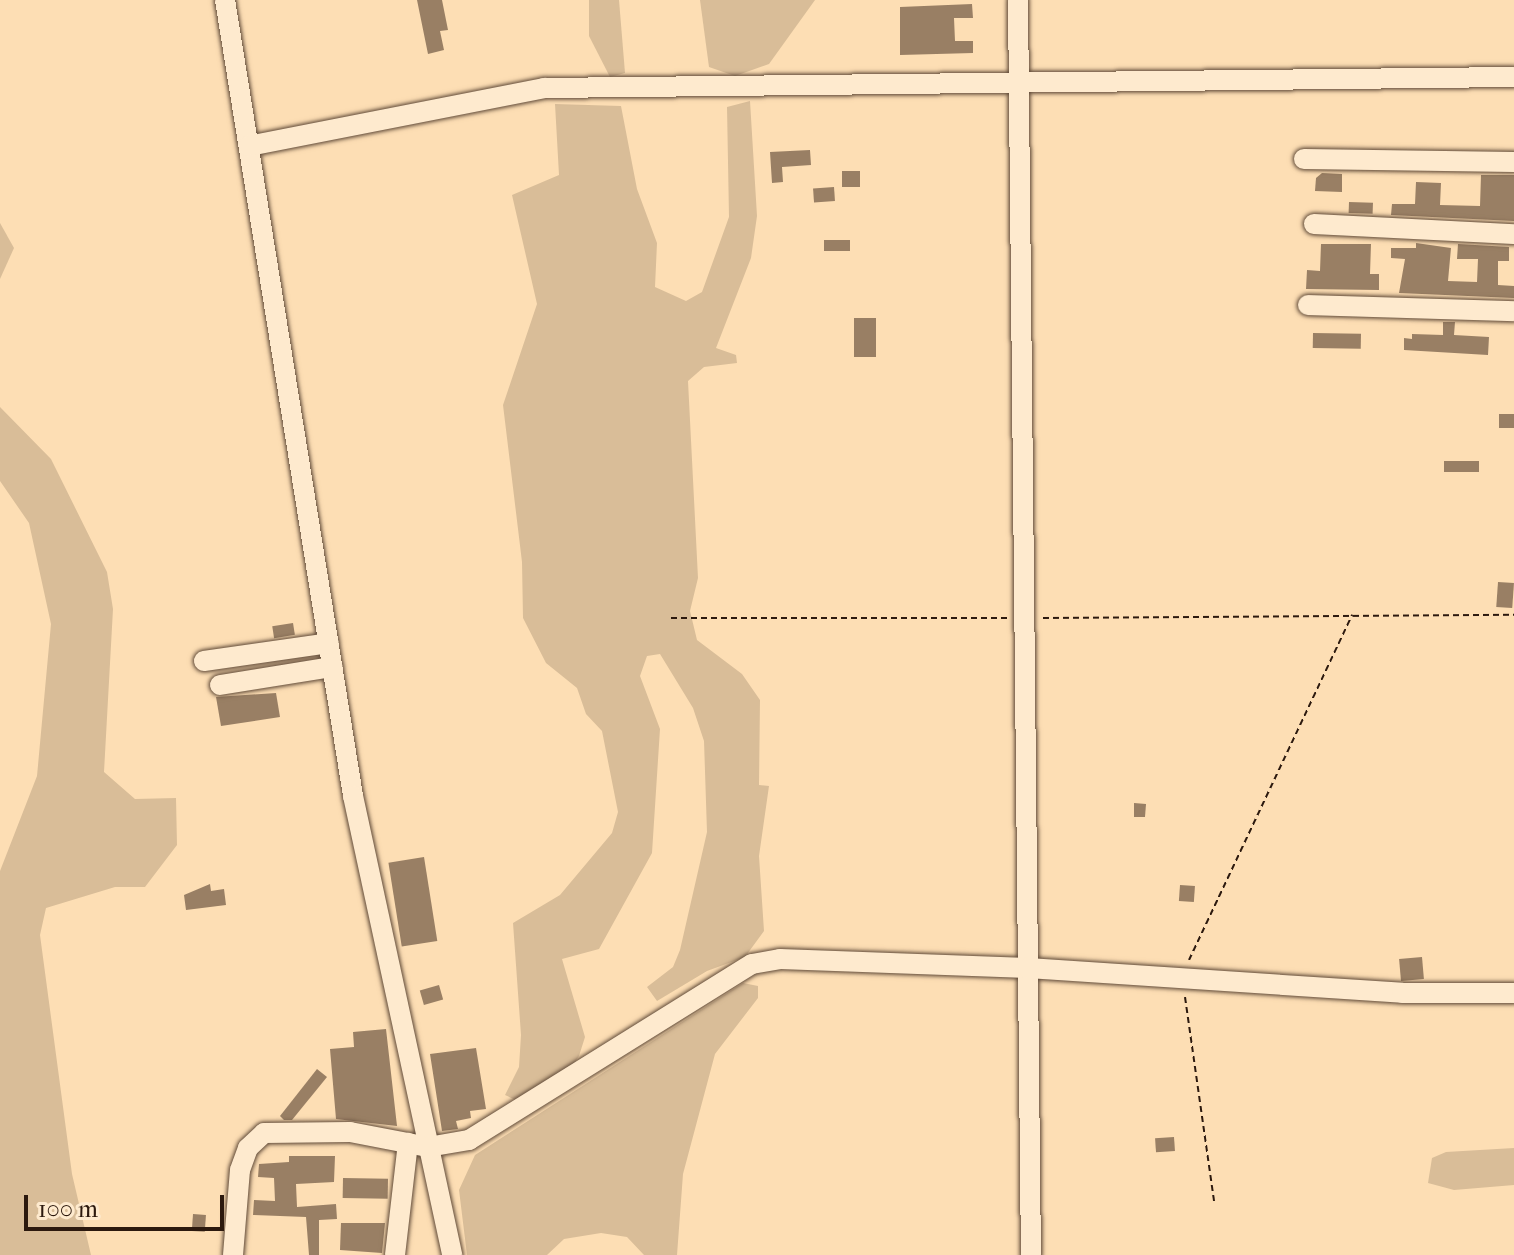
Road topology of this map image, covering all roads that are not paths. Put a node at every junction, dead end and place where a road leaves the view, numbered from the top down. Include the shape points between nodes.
1 (225, 0) edge
2 (1018, 0) edge
3 (1514, 77) edge
4 (1019, 84) junction
5 (249, 146) junction
6 (1304, 159) dead end
7 (1514, 162) edge
8 (1314, 224) dead end
9 (1514, 234) edge
10 (1308, 305) dead end
11 (1514, 311) edge
12 (329, 643) junction
13 (204, 661) dead end
14 (333, 667) junction
15 (220, 685) dead end
16 (1028, 968) junction
17 (1514, 993) edge
18 (418, 1145) junction
19 (233, 1255) edge
20 (395, 1255) edge
21 (452, 1255) edge
22 (1031, 1255) edge

1 - 5 street
2 - 4 street
3 - 4 street
4 - 5 street via 544,88
4 - 16 street
5 - 12 street
6 - 7 street
8 - 9 street
10 - 11 street
12 - 13 street
12 - 14 street
14 - 15 street
14 - 18 street
16 - 17 street via 1402,993
16 - 18 street via 780,959 752,964 469,1140
16 - 22 street
18 - 19 street via 350,1132 264,1133 248,1148 240,1170
18 - 20 street
18 - 21 street

